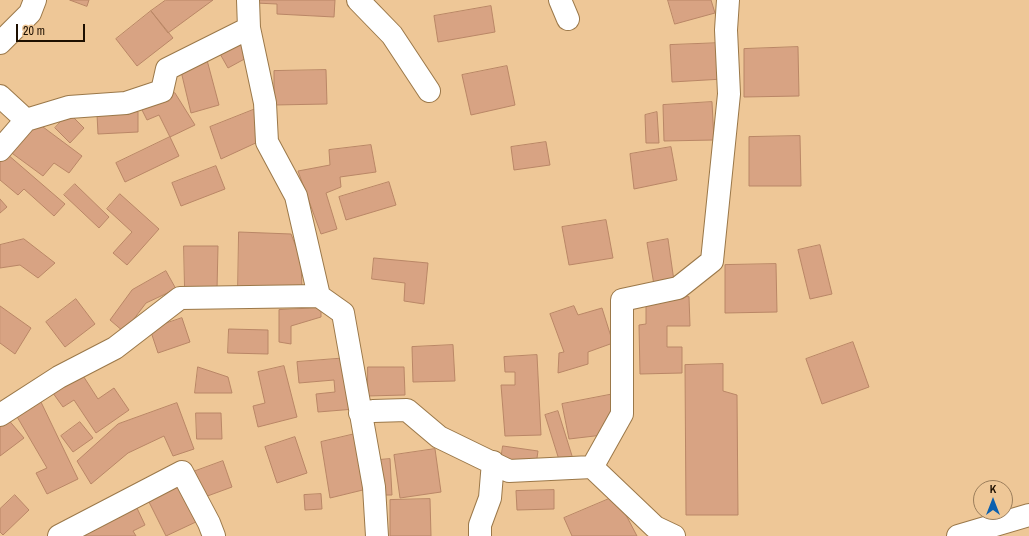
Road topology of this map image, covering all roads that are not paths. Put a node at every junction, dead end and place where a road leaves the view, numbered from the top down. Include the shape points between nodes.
1 (35, 0) edge
2 (248, 0) edge
3 (358, 0) edge
4 (717, 0) edge
5 (728, 0) edge
6 (249, 28) junction
7 (726, 30) junction
8 (0, 43) edge
9 (429, 91) dead end
10 (0, 96) edge
11 (26, 120) junction
12 (0, 150) edge
13 (319, 296) junction
14 (360, 413) junction
15 (0, 414) edge
16 (493, 462) junction
17 (592, 467) junction
18 (1029, 515) edge
19 (58, 536) edge
20 (214, 536) edge
21 (377, 536) edge
22 (480, 536) edge
23 (674, 536) edge
24 (958, 536) edge

1 - 8 street via 30,13
2 - 6 street
3 - 9 street via 392,35
4 - 7 street
5 - 7 street
6 - 11 street via 167,69 162,91 126,103 69,107
6 - 13 street via 265,103 267,142 296,196
7 - 17 street via 729,94 712,262 678,288 622,300 622,414
10 - 11 street
11 - 12 street
13 - 14 street via 343,313
13 - 15 street via 180,298 114,348 59,377
14 - 16 street via 407,410 439,437
14 - 21 street via 374,487
16 - 17 street via 509,470
16 - 22 street via 490,498 480,525
17 - 23 street via 655,527
18 - 24 street
19 - 20 street via 182,472

